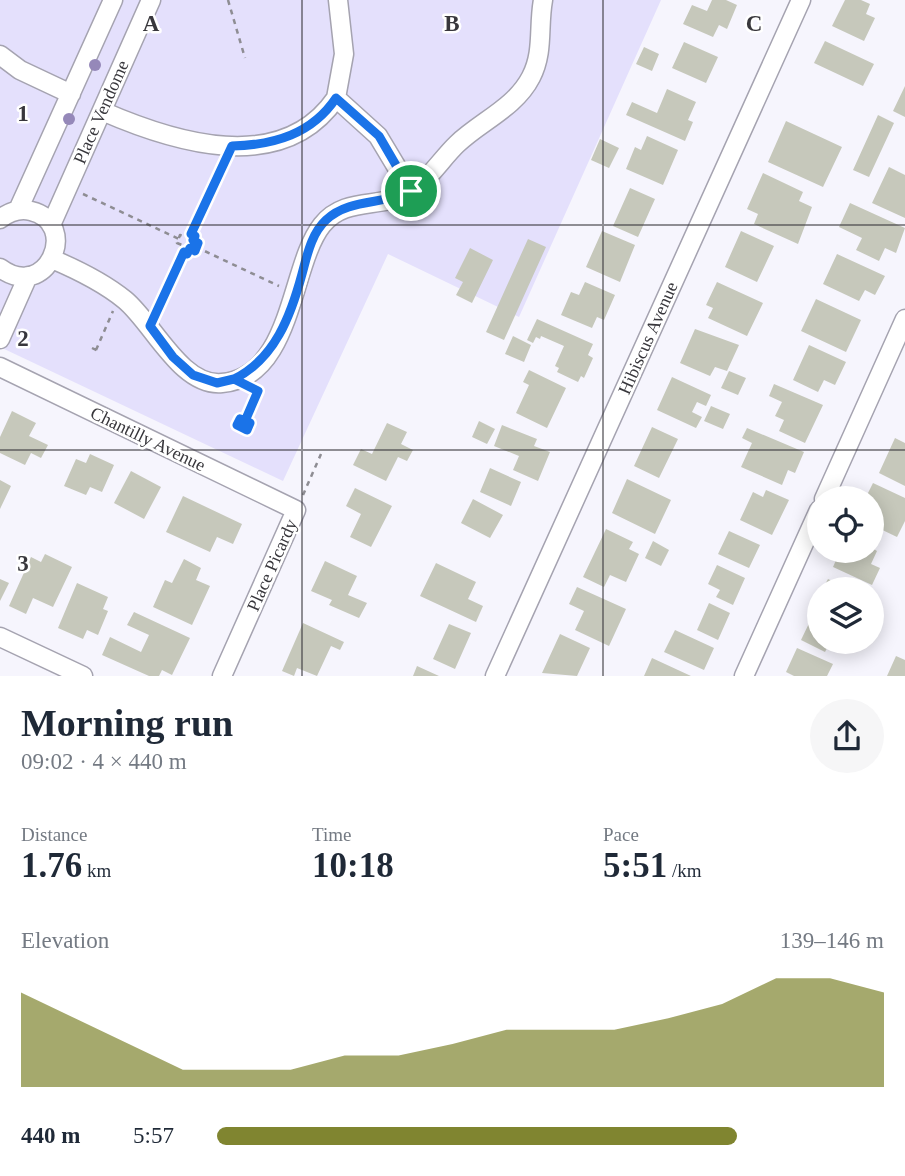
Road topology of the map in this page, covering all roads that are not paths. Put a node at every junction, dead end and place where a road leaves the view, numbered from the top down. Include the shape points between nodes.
1 (113, 0) edge
2 (151, 0) edge
3 (338, 0) edge
4 (543, 0) edge
5 (801, 0) edge
6 (0, 55) edge
7 (71, 94) junction
8 (336, 98) junction
9 (102, 111) junction
10 (411, 191) junction
11 (18, 210) junction
12 (0, 219) edge
13 (51, 225) junction
14 (52, 259) junction
15 (0, 268) edge
16 (28, 276) junction
17 (905, 319) edge
18 (0, 339) edge
19 (0, 367) edge
20 (830, 486) edge
21 (296, 510) joint
22 (807, 537) edge
23 (0, 637) edge
24 (83, 676) edge
25 (222, 676) edge
26 (495, 676) edge
27 (744, 676) edge

1 - 7 street, Place Vendome
2 - 9 street, Place Vendome
3 - 8 street via 344,54
4 - 10 street via 539,57 525,88 457,144
5 - 26 street, Hibiscus Avenue
6 - 7 street via 20,70
7 - 11 street, Place Vendome
8 - 9 street via 319,119 297,133 232,146 176,140
8 - 10 street via 379,136
9 - 13 street, Place Vendome
10 - 14 street via 394,199 356,205 325,221 309,248 296,294 269,352 253,369 217,383 193,375 120,296
11 - 12 street
11 - 13 street via 39,214
13 - 14 street, Place Vendome via 56,241
14 - 16 street via 43,270
15 - 16 street
16 - 18 street
17 - 20 street
19 - 21 street, Chantilly Avenue
21 - 25 street, Place Picardy
22 - 27 street
23 - 24 street

